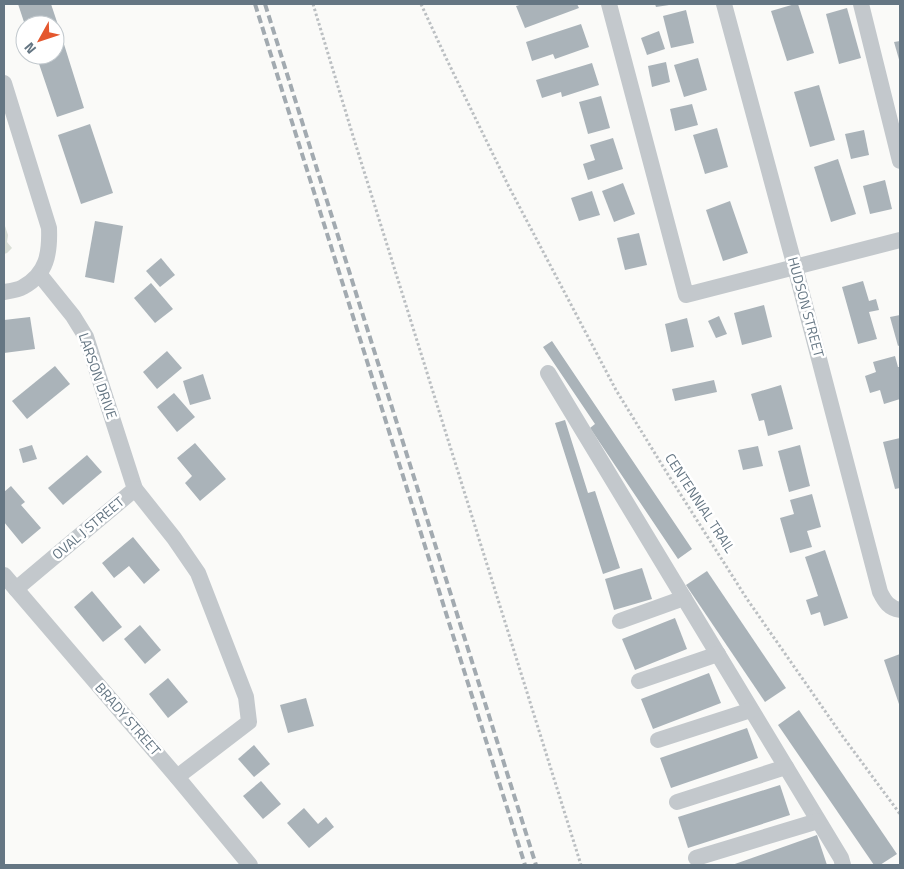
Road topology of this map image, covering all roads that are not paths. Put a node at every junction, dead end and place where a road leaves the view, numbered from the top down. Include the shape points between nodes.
1 (609, 4) edge
2 (724, 4) edge
3 (861, 4) edge
4 (4, 83) edge
5 (900, 160) edge
6 (900, 240) edge
7 (795, 267) junction
8 (40, 274) junction
9 (4, 292) edge
10 (548, 374) dead end
11 (135, 489) junction
12 (4, 575) edge
13 (16, 589) junction
14 (684, 598) junction
15 (896, 609) edge
16 (620, 621) dead end
17 (718, 654) junction
18 (639, 681) dead end
19 (751, 710) junction
20 (658, 740) dead end
21 (786, 767) junction
22 (178, 777) junction
23 (677, 802) dead end
24 (818, 821) junction
25 (696, 858) dead end
26 (250, 865) edge
27 (843, 865) edge

1 - 7 street via 686,295
2 - 7 street, HUDSON STREET
3 - 5 street
4 - 8 street via 49,228 50,244
6 - 7 street
7 - 15 street, HUDSON STREET via 880,592 884,601
8 - 9 street via 22,288
8 - 11 street, LARSON DRIVE via 86,336
10 - 14 street
11 - 13 street, OVAL J STREET
11 - 22 street, OVAL J STREET via 198,573 246,697 249,722
12 - 13 street, BRADY STREET
13 - 22 street, BRADY STREET
14 - 16 street
14 - 17 street
17 - 18 street
17 - 19 street
19 - 20 street
19 - 21 street
21 - 23 street
21 - 24 street
22 - 26 street, BRADY STREET
24 - 25 street
24 - 27 street

